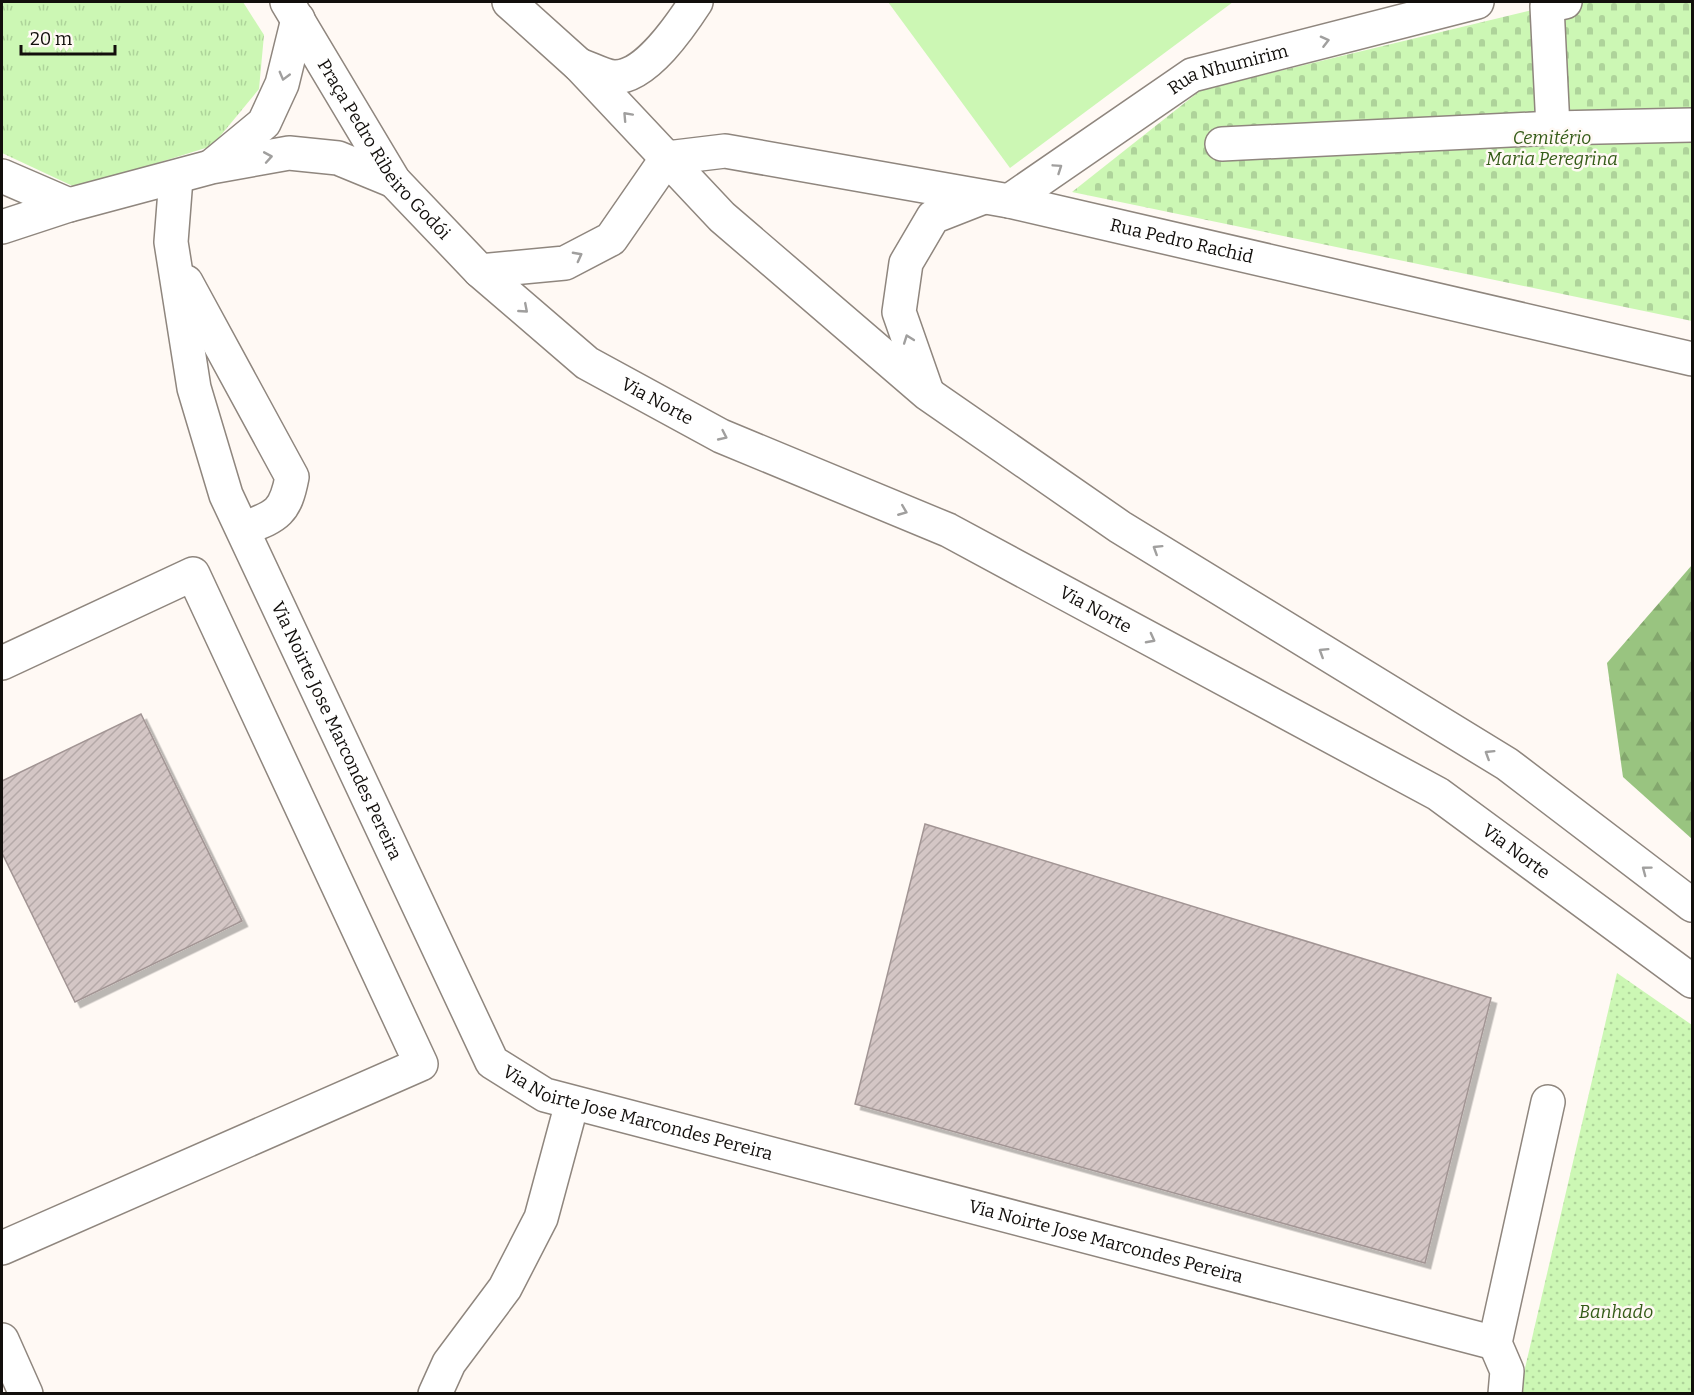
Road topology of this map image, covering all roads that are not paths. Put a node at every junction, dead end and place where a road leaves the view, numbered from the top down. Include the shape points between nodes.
1 (509, 2) edge
2 (1477, 2) edge
3 (1565, 2) edge
4 (683, 6) edge
5 (296, 7) edge
6 (579, 65) junction
7 (1692, 125) edge
8 (1554, 128) junction
9 (1222, 144) dead end
10 (667, 158) junction
11 (211, 167) junction
12 (2, 176) edge
13 (177, 178) junction
14 (394, 181) junction
15 (997, 199) junction
16 (69, 205) junction
17 (2, 227) edge
18 (176, 262) junction
19 (480, 271) junction
20 (1692, 359) edge
21 (928, 394) junction
22 (243, 530) junction
23 (2, 663) edge
24 (1692, 905) edge
25 (1692, 981) edge
26 (1548, 1102) dead end
27 (572, 1103) junction
28 (2, 1248) edge
29 (2, 1340) edge
30 (1495, 1343) junction
31 (27, 1394) edge
32 (435, 1394) edge
33 (1505, 1394) edge

1 - 6 main road
15 -> 2 main road, Rua Nhumirim via 1192,75
3 - 8 main road via 1547,6
4 - 6 main road via 644,67 615,77
5 -> 11 main road via 282,84 264,123
5 - 14 main road, Praça Pedro Ribeiro Godói
10 -> 6 main road
7 - 8 main road
8 - 9 main road
10 - 15 main road, Rua Pedro Rachid via 725,151
19 -> 10 main road via 566,263 611,239
10 - 21 main road via 722,217
11 - 13 main road
11 -> 14 main road via 289,153 338,158
12 - 16 main road
13 - 16 main road
13 - 18 main road, Via Noirte Jose Marcondes Pereira via 171,242
14 - 19 main road, Praça Pedro Ribeiro Godói
15 - 20 main road, Rua Pedro Rachid
21 -> 15 main road, Rua Nhumirim via 899,312 906,263 933,217
16 - 17 main road
18 - 22 main road, Via Noirte Jose Marcondes Pereira via 194,388 226,495
18 - 22 main road via 292,477 288,497 274,517
19 -> 25 main road, Via Norte via 597,369 721,436 948,530 1438,794
24 -> 21 main road via 1507,764 1120,526
22 - 27 main road, Via Noirte Jose Marcondes Pereira via 492,1062 545,1095
23 - 28 main road via 193,574 421,1064
26 - 30 main road
27 - 30 main road, Via Noirte Jose Marcondes Pereira
27 - 32 main road via 540,1218 505,1288 449,1363
29 - 31 main road
30 - 33 main road via 1507,1371

